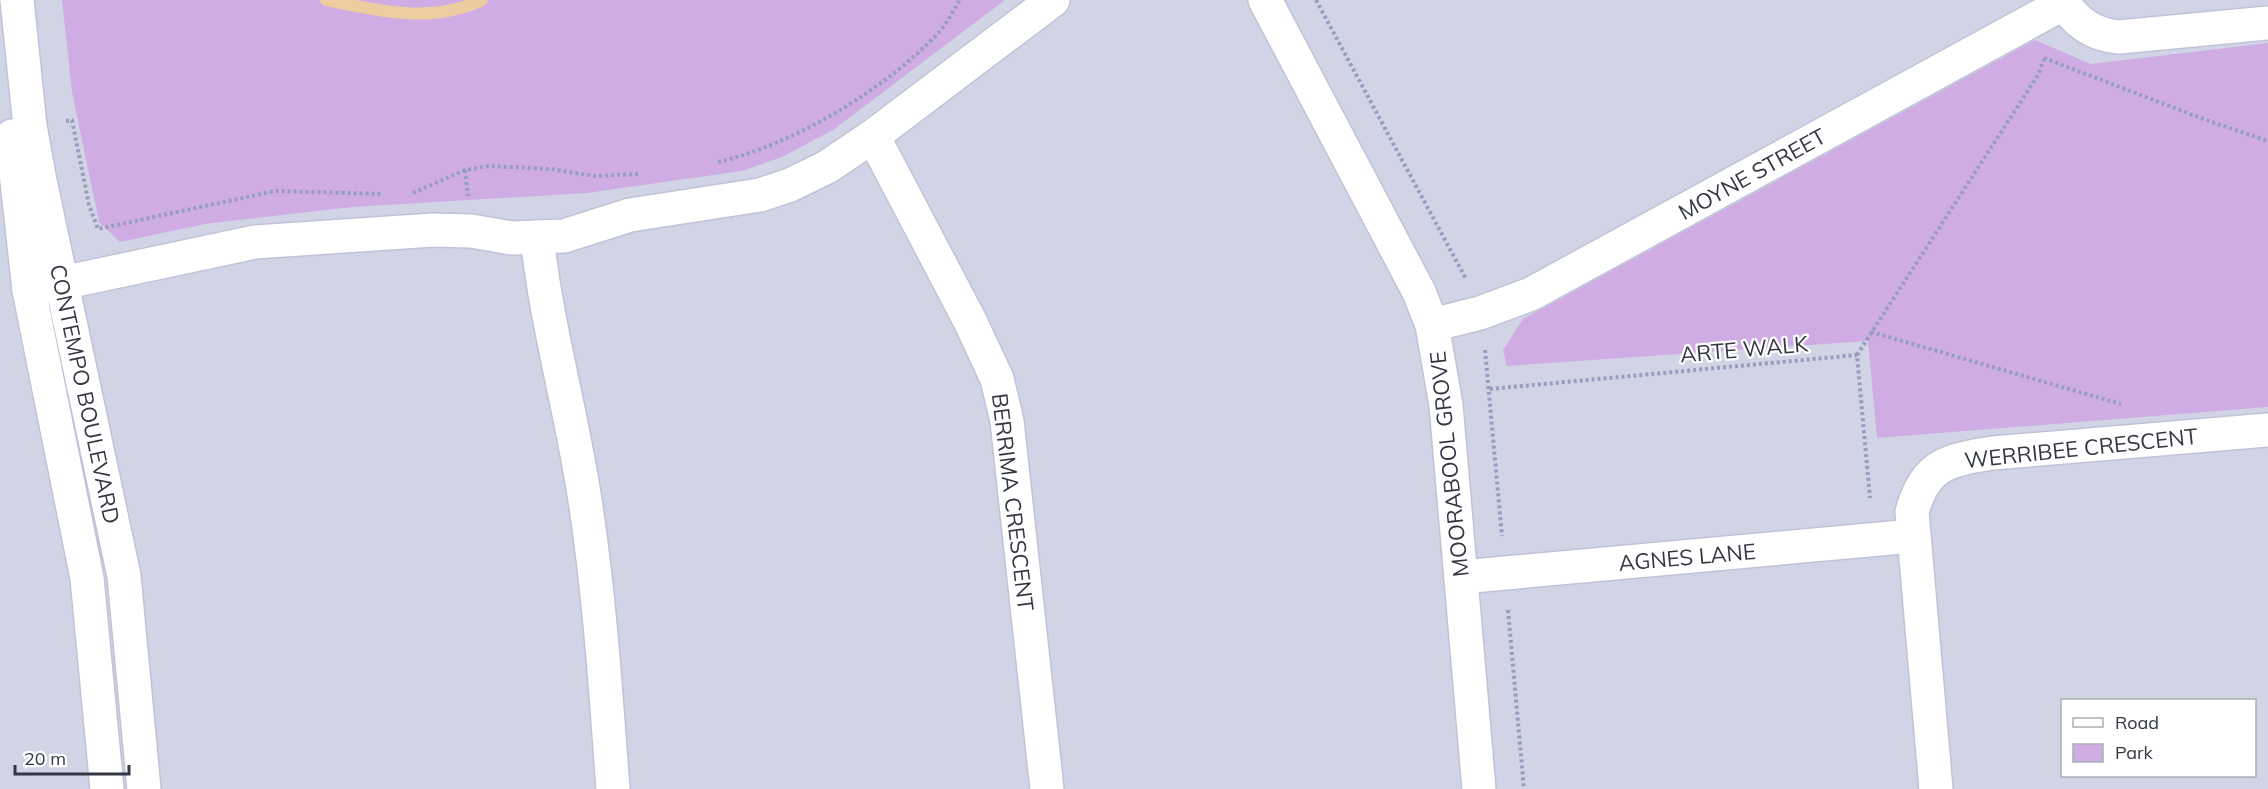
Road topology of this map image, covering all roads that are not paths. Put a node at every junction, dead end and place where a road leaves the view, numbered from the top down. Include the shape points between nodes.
1 (1053, 0) edge
2 (1265, 0) edge
3 (2063, 2) edge
4 (18, 7) edge
5 (2268, 23) edge
6 (0, 52) edge
7 (873, 136) junction
8 (19, 184) edge
9 (537, 237) junction
10 (60, 283) junction
11 (29, 290) junction
12 (1432, 325) junction
13 (2268, 430) edge
14 (1913, 537) junction
15 (1461, 577) junction
16 (107, 789) edge
17 (144, 789) edge
18 (612, 789) edge
19 (1047, 789) edge
20 (1479, 789) edge
21 (1936, 789) edge

1 - 7 street
2 - 12 street, MOORABOOL GROVE via 1419,292
3 - 5 street via 2076,19 2102,36
3 - 12 street, MOYNE STREET via 1531,294
4 - 8 street, CONTEMPO BOULEVARD via 30,126
6 - 8 street, CONTEMPO BOULEVARD
7 - 9 street via 827,167 760,195 630,215 564,236
7 - 19 street, BERRIMA CRESCENT via 997,379 1007,421
8 - 10 street, CONTEMPO BOULEVARD
8 - 11 street, CONTEMPO BOULEVARD
9 - 10 street via 433,230 255,242
9 - 18 street via 550,334 586,505 595,570
10 - 11 street
10 - 17 street, CONTEMPO BOULEVARD via 124,576
11 - 16 street, CONTEMPO BOULEVARD via 87,578
12 - 15 street, MOORABOOL GROVE via 1446,405
13 - 14 street, WERRIBEE CRESCENT via 1962,458 1938,467 1924,479 1912,512
14 - 15 street, AGNES LANE
14 - 21 street, WERRIBEE CRESCENT
15 - 20 street, MOORABOOL GROVE

